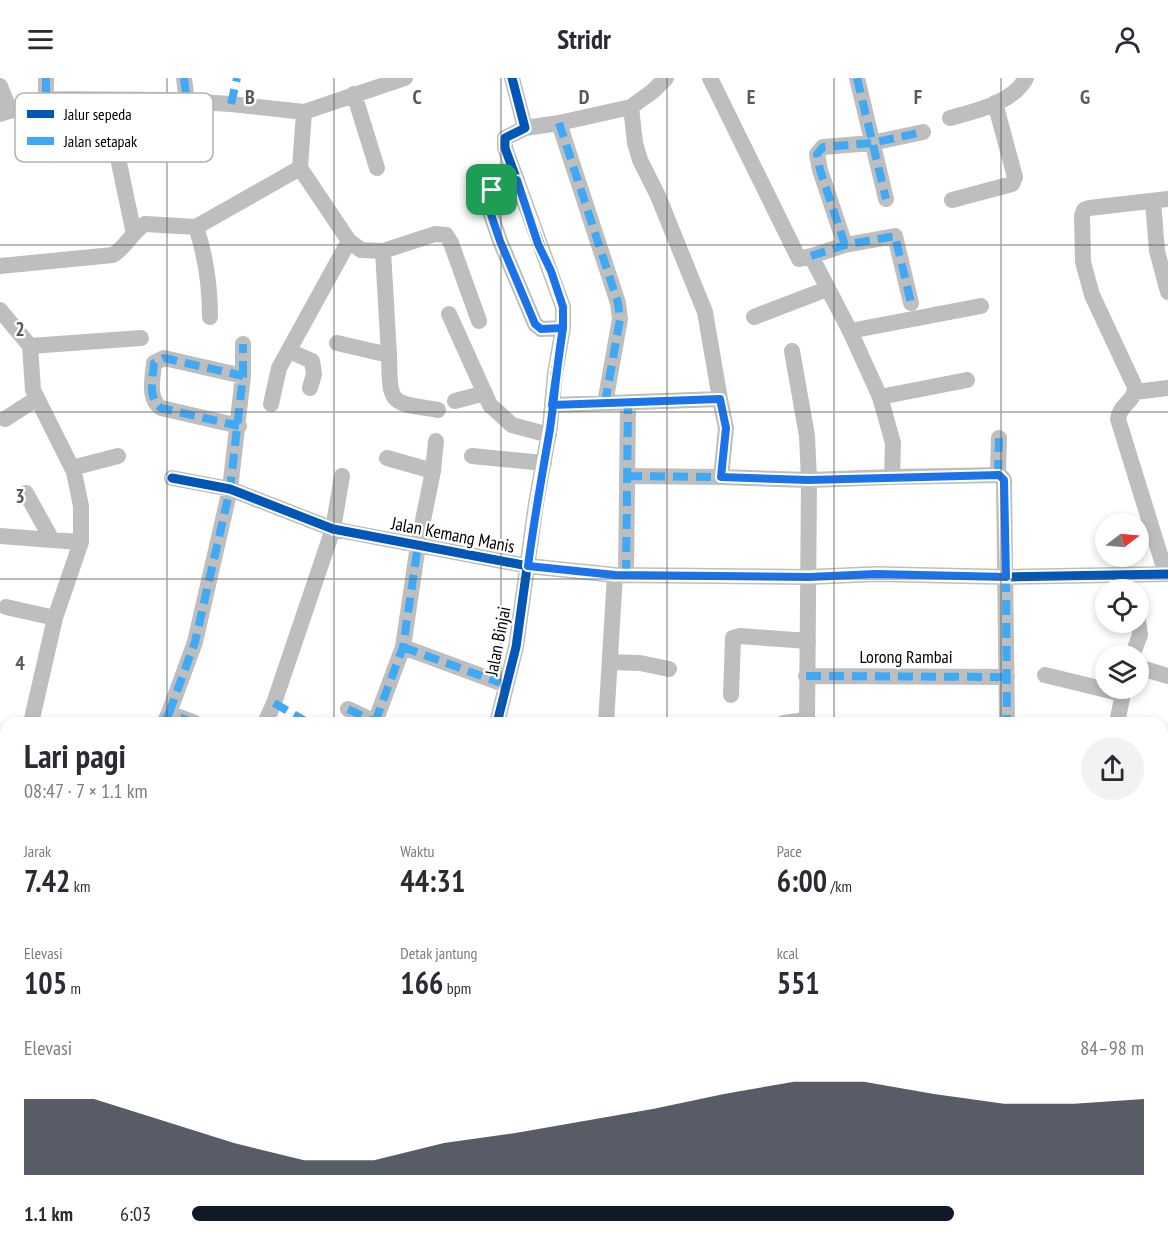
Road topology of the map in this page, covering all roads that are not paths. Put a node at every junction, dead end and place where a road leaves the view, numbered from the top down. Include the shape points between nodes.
1 (184, 78) edge
2 (405, 78) edge
3 (512, 78) edge
4 (666, 78) edge
5 (710, 78) edge
6 (857, 78) edge
7 (1026, 78) edge
8 (0, 86) edge
9 (186, 93) edge
10 (354, 94) junction
11 (213, 103) edge
12 (995, 103) junction
13 (631, 107) junction
14 (304, 112) junction
15 (5, 113) edge
16 (951, 118) dead end
17 (560, 123) junction
18 (525, 128) junction
19 (923, 132) dead end
20 (872, 143) junction
21 (119, 163) dead end
22 (300, 168) junction
23 (377, 168) dead end
24 (517, 180) junction
25 (886, 199) dead end
26 (952, 200) dead end
27 (1160, 200) edge
28 (196, 227) junction
29 (134, 234) junction
30 (349, 241) junction
31 (845, 245) junction
32 (384, 251) junction
33 (811, 256) junction
34 (0, 266) edge
35 (827, 289) junction
36 (1168, 292) edge
37 (911, 303) dead end
38 (981, 306) dead end
39 (0, 310) edge
40 (449, 314) dead end
41 (210, 317) dead end
42 (754, 317) dead end
43 (479, 321) dead end
44 (563, 328) junction
45 (850, 331) junction
46 (141, 338) dead end
47 (337, 343) dead end
48 (243, 344) dead end
49 (30, 346) junction
50 (289, 351) junction
51 (792, 351) dead end
52 (389, 355) junction
53 (243, 376) junction
54 (967, 380) dead end
55 (310, 388) dead end
56 (1168, 388) edge
57 (1135, 392) junction
58 (485, 393) junction
59 (880, 397) junction
60 (36, 399) junction
61 (720, 399) junction
62 (455, 401) dead end
63 (628, 402) junction
64 (605, 403) junction
65 (271, 404) dead end
66 (552, 405) junction
67 (438, 410) dead end
68 (5, 419) dead end
69 (238, 426) junction
70 (549, 435) junction
71 (999, 438) dead end
72 (436, 441) dead end
73 (118, 456) dead end
74 (472, 456) dead end
75 (387, 458) dead end
76 (544, 463) junction
77 (72, 468) junction
78 (433, 471) junction
79 (998, 475) junction
80 (342, 476) dead end
81 (627, 476) junction
82 (721, 477) junction
83 (892, 477) junction
84 (172, 478) dead end
85 (809, 480) junction
86 (230, 489) junction
87 (26, 493) dead end
88 (333, 529) junction
89 (0, 536) edge
90 (52, 540) junction
91 (81, 542) junction
92 (418, 545) junction
93 (528, 566) junction
94 (1167, 574) edge
95 (621, 575) junction
96 (809, 577) junction
97 (1006, 577) junction
98 (1139, 579) edge
99 (1095, 581) edge
100 (6, 607) dead end
101 (55, 618) junction
102 (808, 641) junction
103 (403, 646) junction
104 (610, 662) junction
105 (669, 669) dead end
106 (1149, 670) edge
107 (1045, 675) dead end
108 (806, 676) junction
109 (1168, 676) edge
110 (1006, 677) junction
111 (506, 685) junction
112 (1095, 685) edge
113 (731, 695) dead end
114 (1122, 699) edge
115 (348, 709) dead end
116 (32, 717) edge
117 (166, 717) edge
118 (268, 717) edge
119 (365, 717) edge
120 (378, 717) edge
121 (498, 717) edge
122 (606, 717) edge
123 (806, 717) edge
124 (1007, 717) edge
125 (1119, 717) edge

1 - 9 street
2 - 10 street
3 - 18 street
4 - 13 street
5 - 33 street via 799,259
6 - 20 street
7 - 12 street via 1015,93
8 - 15 street
10 - 14 street
10 - 23 street
11 - 14 street
12 - 16 street
12 - 26 street via 1014,182
13 - 17 street
13 - 61 street via 640,160 705,312
14 - 22 street
17 - 18 street
17 - 64 street via 618,303 620,319
18 - 24 street, Jalan Binjai via 504,142
19 - 20 street
20 - 25 street
20 - 31 street via 823,147 817,154
21 - 29 street
22 - 28 street
22 - 30 street
24 - 44 street, Jalan Binjai via 563,307
24 - 44 street via 487,193 486,200 535,324 541,329
27 - 36 street via 1157,251
27 - 57 street via 1089,208 1082,216 1083,262 1092,295
28 - 29 street via 151,224
28 - 41 street via 210,283
29 - 34 street via 113,255
30 - 32 street via 361,250
30 - 50 street
31 - 33 street
31 - 37 street via 895,236
32 - 43 street via 435,234 446,235
32 - 52 street
33 - 35 street
35 - 42 street
35 - 45 street
38 - 45 street
39 - 49 street
40 - 58 street
44 - 66 street, Jalan Binjai
45 - 59 street
46 - 49 street
47 - 52 street
48 - 53 street
49 - 60 street via 31,383
50 - 55 street via 312,361
50 - 65 street via 279,368
51 - 85 street via 807,436
52 - 67 street via 389,388 393,397 400,403
53 - 69 street
53 - 69 street via 164,358 154,363 152,395 161,408
54 - 59 street
56 - 57 street
57 - 94 street via 1119,411 1118,419
58 - 62 street
58 - 70 street via 490,405 512,425
59 - 83 street via 893,443
60 - 68 street
60 - 77 street
61 - 63 street
61 - 82 street via 726,428
63 - 64 street
63 - 81 street
64 - 66 street
66 - 70 street, Jalan Binjai
69 - 86 street
70 - 76 street, Jalan Binjai
71 - 79 street
72 - 78 street
73 - 77 street
74 - 76 street
75 - 78 street
76 - 93 street, Jalan Binjai
77 - 91 street via 81,506
78 - 92 street
79 - 83 street
79 - 97 street via 1004,480
80 - 88 street
81 - 82 street
81 - 95 street
82 - 85 street
83 - 85 street
84 - 86 street, Jalan Kemang Manis
85 - 96 street
86 - 88 street, Jalan Kemang Manis
86 - 117 street via 195,642
87 - 90 street
88 - 92 street, Jalan Kemang Manis
88 - 118 street
89 - 90 street
90 - 91 street
91 - 101 street
92 - 93 street, Jalan Kemang Manis
92 - 103 street
93 - 95 street, Jalan Kemang Manis
93 - 111 street, Jalan Binjai
94 - 98 street, Jalan Kemang Manis
95 - 96 street, Jalan Kemang Manis
95 - 104 street
96 - 97 street, Jalan Kemang Manis
96 - 102 street
97 - 99 street, Jalan Kemang Manis
97 - 110 street
100 - 101 street
101 - 116 street
102 - 108 street
102 - 113 street via 733,638
103 - 111 street
103 - 120 street
104 - 105 street
104 - 122 street
106 - 109 street
107 - 112 street
108 - 110 street, Lorong Rambai
108 - 123 street
110 - 124 street
111 - 121 street, Jalan Binjai
114 - 125 street
115 - 119 street

